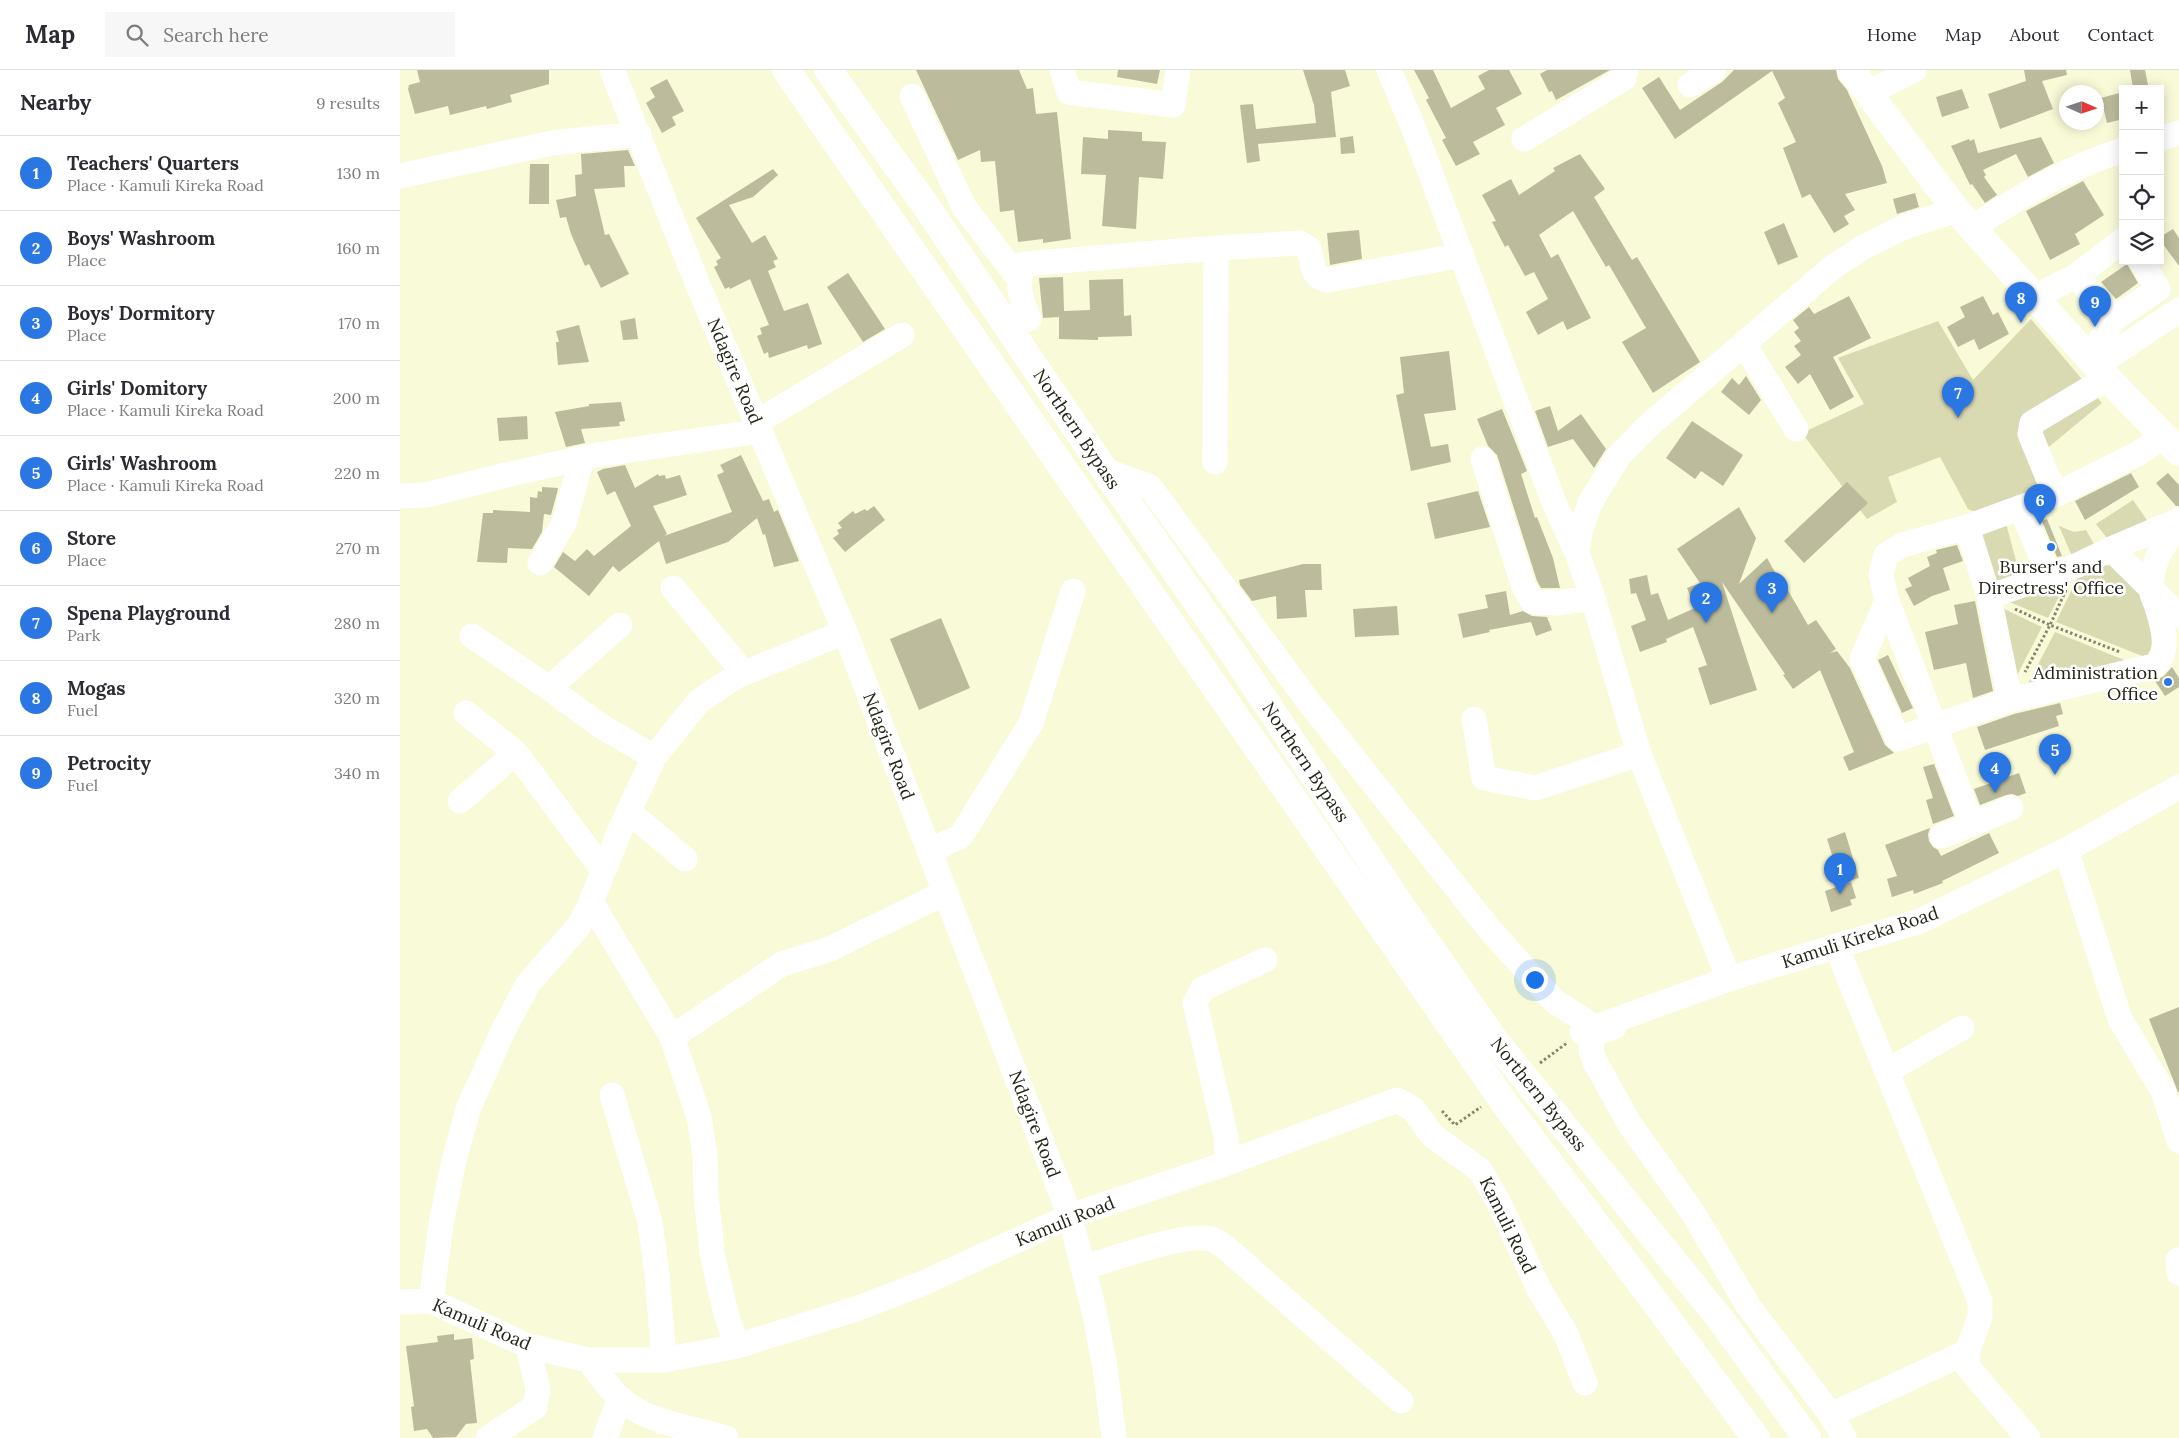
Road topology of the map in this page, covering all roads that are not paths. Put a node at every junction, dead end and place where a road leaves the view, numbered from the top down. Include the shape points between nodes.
1 (612, 70) edge
2 (786, 70) edge
3 (828, 70) edge
4 (1062, 70) edge
5 (1178, 70) edge
6 (1389, 70) edge
7 (1626, 70) edge
8 (1714, 70) edge
9 (1851, 70) edge
10 (1914, 70) edge
11 (1690, 85) dead end
12 (1868, 93) junction
13 (912, 96) dead end
14 (2179, 133) edge
15 (639, 134) junction
16 (2164, 137) edge
17 (1524, 139) dead end
18 (2119, 151) edge
19 (400, 176) edge
20 (1964, 219) junction
21 (2119, 243) edge
22 (1216, 248) junction
23 (1462, 255) junction
24 (2144, 265) edge
25 (2076, 276) junction
26 (1019, 278) junction
27 (2034, 297) junction
28 (2179, 310) edge
29 (1029, 319) dead end
30 (2114, 319) junction
31 (902, 335) dead end
32 (1744, 344) junction
33 (2098, 367) junction
34 (759, 427) junction
35 (1796, 429) dead end
36 (2171, 445) edge
37 (582, 458) junction
38 (1483, 459) dead end
39 (1214, 462) dead end
40 (1104, 470) junction
41 (2055, 495) junction
42 (400, 496) edge
43 (2021, 508) junction
44 (2179, 522) edge
45 (1967, 527) junction
46 (2110, 549) junction
47 (1577, 553) junction
48 (540, 563) dead end
49 (2049, 575) junction
50 (673, 588) dead end
51 (2150, 588) junction
52 (1073, 591) dead end
53 (1989, 597) junction
54 (1593, 598) junction
55 (1887, 601) junction
56 (2179, 616) edge
57 (620, 625) dead end
58 (845, 632) junction
59 (472, 636) dead end
60 (744, 673) junction
61 (549, 688) junction
62 (2010, 700) junction
63 (466, 713) dead end
64 (1474, 719) dead end
65 (1934, 726) junction
66 (516, 753) junction
67 (1639, 754) junction
68 (654, 757) junction
69 (2179, 787) edge
70 (460, 801) dead end
71 (2011, 808) dead end
72 (628, 811) junction
73 (1972, 824) junction
74 (1942, 836) dead end
75 (2066, 850) junction
76 (930, 851) junction
77 (685, 859) dead end
78 (603, 870) junction
79 (946, 892) junction
80 (591, 902) junction
81 (1836, 946) junction
82 (1265, 960) dead end
83 (1729, 979) junction
84 (1628, 1016) junction
85 (1962, 1028) dead end
86 (672, 1037) junction
87 (1887, 1071) junction
88 (612, 1095) dead end
89 (2179, 1141) edge
90 (1228, 1162) junction
91 (1070, 1216) junction
92 (1084, 1268) junction
93 (402, 1297) edge
94 (431, 1301) junction
95 (528, 1346) junction
96 (736, 1346) junction
97 (1967, 1352) junction
98 (588, 1360) junction
99 (664, 1360) junction
100 (1585, 1383) dead end
101 (620, 1398) junction
102 (1401, 1401) dead end
103 (1831, 1415) junction
104 (488, 1438) edge
105 (605, 1438) edge
106 (726, 1438) edge
107 (1114, 1438) edge
108 (1756, 1438) edge
109 (1807, 1438) edge
110 (1844, 1438) edge
111 (2028, 1438) edge

1 - 15 street, Ndagire Road
2 - 108 main road, Northern Bypass via 1508,1108
3 - 40 main road, Northern Bypass via 924,203
4 - 5 street via 1069,92 1173,105
6 - 23 street
7 - 17 street via 1624,78
8 - 11 street
9 - 12 main road
10 - 12 street
12 - 20 main road
13 - 26 street via 964,207
14 - 16 street
15 - 19 street via 552,143
15 - 34 street, Ndagire Road via 696,280
18 - 20 street via 2096,158
20 - 27 main road
20 - 32 street via 1904,227 1862,248 1833,266
21 - 25 street
22 - 23 street via 1300,243 1309,249 1316,275 1328,280
22 - 26 street via 1024,264
22 - 39 street
23 - 47 street via 1553,500
24 - 30 street via 2158,289
25 - 27 street
25 - 30 street
26 - 29 street via 1022,304
27 - 33 main road
28 - 33 street
30 - 33 street
31 - 34 street
32 - 35 street
32 - 47 street via 1647,427 1618,457 1590,503
33 - 36 main road
33 - 41 street via 2032,423 2030,434
34 - 37 street
34 - 58 street, Ndagire Road
36 - 41 street via 2137,454
37 - 42 street via 426,495
37 - 48 street via 564,522
38 - 54 street via 1524,587 1534,602
40 - 84 street, Kamuli Kireka Road via 1150,487 1308,701 1490,930 1554,1001 1584,1020 1585,1031
40 - 109 main road, Northern Bypass via 1235,656 1495,1041 1720,1320
41 - 43 street
43 - 45 street
43 - 49 street
44 - 46 street
44 - 51 street via 2155,558
45 - 53 street
45 - 55 street via 1902,545 1886,555 1881,575
46 - 49 street
46 - 51 street
47 - 54 street
49 - 53 street
50 - 60 street
51 - 56 street
51 - 62 street via 2161,621 2165,649 2154,666
52 - 76 street via 1031,723 961,836
53 - 62 street
54 - 67 street
55 - 65 street
55 - 65 street via 1862,658 1898,739
57 - 61 street
58 - 60 street
58 - 76 street, Ndagire Road
59 - 61 street
60 - 68 street via 700,701
61 - 68 street via 599,725
62 - 65 street
63 - 66 street
64 - 67 street via 1484,778 1535,788
65 - 73 street
66 - 70 street
66 - 78 street
67 - 83 street
68 - 72 street
69 - 75 street, Kamuli Kireka Road
71 - 73 street
72 - 77 street
72 - 78 street
73 - 74 street
75 - 81 street, Kamuli Kireka Road via 1920,921
75 - 89 street via 2120,1019 2163,1091
76 - 79 street, Ndagire Road
78 - 80 street
79 - 86 street via 830,949 782,964
79 - 91 street, Ndagire Road
80 - 86 street
80 - 94 street via 578,927 528,984 468,1109 450,1182
81 - 83 street, Kamuli Kireka Road
81 - 87 street
82 - 90 street via 1202,990 1196,1003 1226,1136
83 - 84 street, Kamuli Kireka Road
84 - 103 street via 1629,1022 1598,1032 1593,1037 1591,1050 1595,1062 1629,1123 1693,1213 1749,1307
85 - 87 street
86 - 96 street via 699,1117 712,1253
87 - 97 street via 1980,1301 1980,1317
88 - 99 street via 650,1222
90 - 91 street, Kamuli Road
90 - 100 street, Kamuli Road via 1397,1100 1413,1110 1433,1136 1480,1170 1539,1288 1566,1334
91 - 92 street, Ndagire Road
91 - 96 street, Kamuli Road via 922,1284 856,1309
92 - 102 street via 1180,1239 1213,1240
92 - 107 street, Ndagire Road via 1105,1367
93 - 94 street, Kamuli Road
94 - 95 street, Kamuli Road
95 - 98 street, Kamuli Road
95 - 104 street via 538,1390 535,1407
96 - 99 street, Kamuli Road
97 - 103 street
97 - 111 street via 1968,1367
98 - 99 street, Kamuli Road
98 - 101 street
101 - 105 street
101 - 106 street via 647,1415
103 - 110 street

